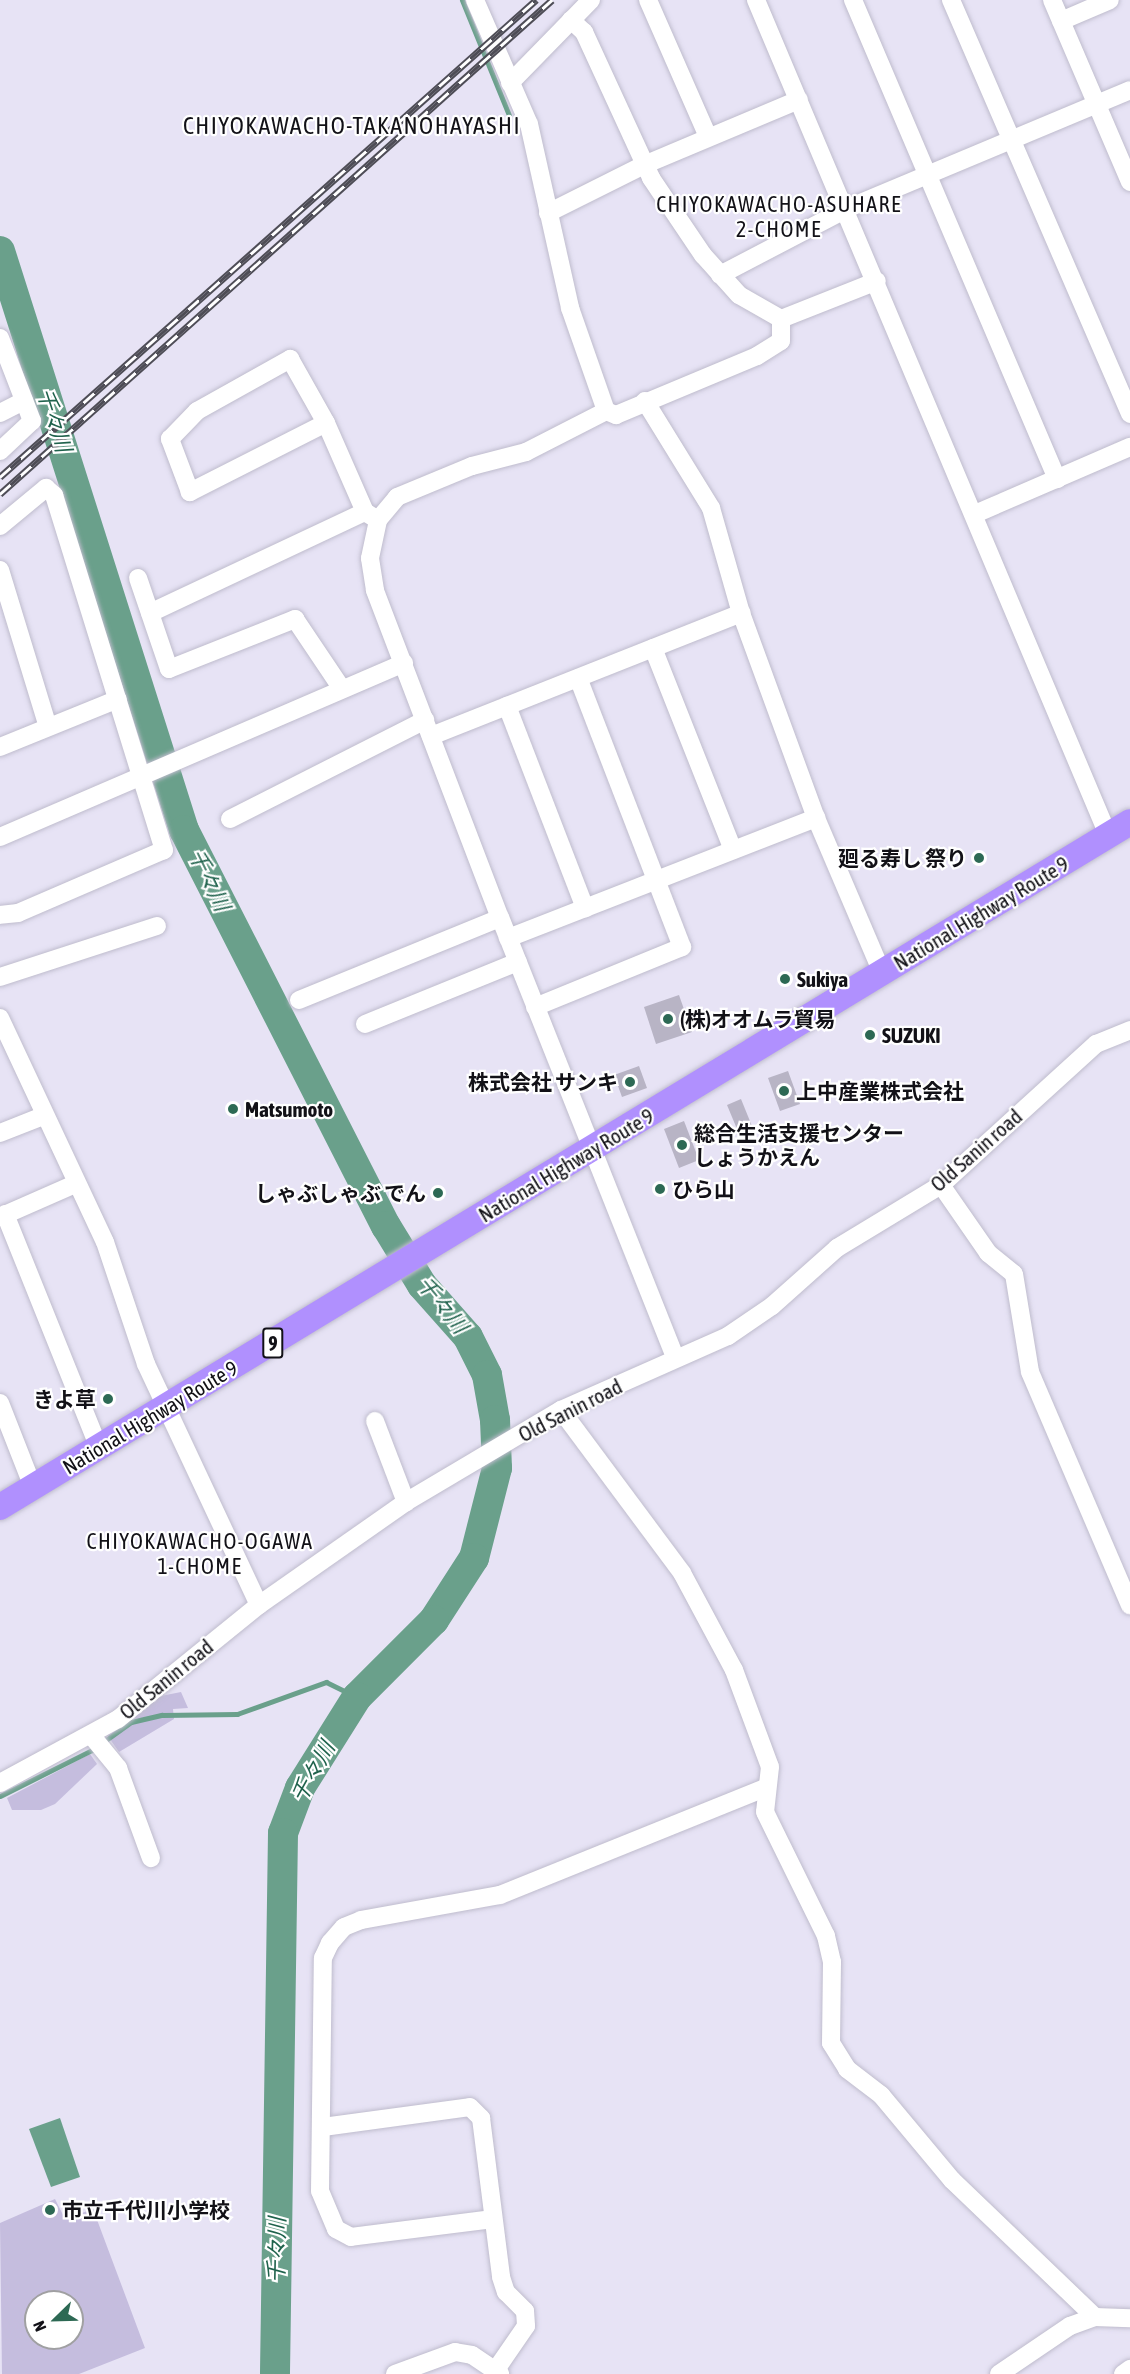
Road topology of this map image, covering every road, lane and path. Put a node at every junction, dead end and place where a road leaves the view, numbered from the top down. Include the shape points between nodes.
1 (476, 0) edge
2 (591, 0) edge
3 (648, 0) edge
4 (756, 0) edge
5 (853, 0) edge
6 (951, 0) edge
7 (1052, 0) edge
8 (1110, 0) edge
9 (571, 20) junction
10 (1061, 21) junction
11 (510, 83) junction
12 (1130, 90) edge
13 (799, 100) junction
14 (1096, 104) junction
15 (708, 137) junction
16 (1011, 140) junction
17 (644, 165) junction
18 (929, 174) junction
19 (1130, 182) edge
20 (846, 209) junction
21 (548, 213) junction
22 (720, 275) junction
23 (877, 281) junction
24 (781, 319) junction
25 (0, 338) edge
26 (24, 401) junction
27 (645, 401) junction
28 (606, 411) junction
29 (0, 412) edge
30 (1130, 414) edge
31 (326, 423) junction
32 (1130, 447) edge
33 (0, 451) edge
34 (1057, 479) junction
35 (975, 514) junction
36 (371, 516) junction
37 (0, 526) edge
38 (0, 570) edge
39 (138, 578) dead end
40 (150, 613) junction
41 (741, 613) junction
42 (653, 648) junction
43 (404, 663) junction
44 (578, 678) junction
45 (342, 689) junction
46 (118, 699) junction
47 (507, 706) junction
48 (48, 727) junction
49 (428, 728) junction
50 (0, 747) edge
51 (146, 776) junction
52 (816, 818) junction
53 (230, 819) dead end
54 (1130, 822) edge
55 (1108, 836) junction
56 (0, 837) edge
57 (732, 850) junction
58 (656, 880) junction
59 (585, 908) junction
60 (0, 915) edge
61 (500, 918) junction
62 (157, 926) dead end
63 (508, 938) junction
64 (518, 962) junction
65 (882, 972) junction
66 (0, 977) edge
67 (299, 1000) dead end
68 (535, 1007) junction
69 (0, 1018) edge
70 (364, 1024) dead end
71 (1130, 1030) edge
72 (6, 1047) edge
73 (43, 1116) junction
74 (0, 1133) edge
75 (592, 1149) junction
76 (75, 1184) junction
77 (941, 1185) junction
78 (3, 1216) edge
79 (675, 1358) junction
80 (0, 1403) edge
81 (168, 1406) junction
82 (561, 1410) junction
83 (375, 1421) dead end
84 (99, 1448) junction
85 (33, 1487) junction
86 (406, 1502) junction
87 (0, 1507) edge
88 (259, 1605) junction
89 (1130, 1605) edge
90 (91, 1734) junction
91 (0, 1783) edge
92 (765, 1788) junction
93 (151, 1858) dead end
94 (323, 2127) junction
95 (494, 2219) junction
96 (1095, 2317) junction
97 (1130, 2318) edge
98 (1130, 2369) edge
99 (498, 2373) edge
100 (395, 2374) edge
101 (999, 2374) edge
102 (1123, 2374) edge

1 - 11 street
2 - 9 street
3 - 15 street
4 - 13 street
5 - 18 street
6 - 16 street
7 - 10 street
8 - 10 street
9 - 11 street
9 - 17 street via 584,32
10 - 14 street
11 - 21 street via 529,124
12 - 14 street
13 - 15 street
13 - 20 street
14 - 16 street
14 - 19 street
15 - 17 street
16 - 18 street
16 - 30 street
17 - 21 street
17 - 22 street
18 - 20 street
18 - 34 street
20 - 22 street
20 - 23 street
21 - 28 street via 570,308
22 - 24 street via 739,295
23 - 24 street
23 - 35 street
24 - 27 street via 781,341 757,356
25 - 26 street
26 - 29 street
26 - 33 street via 32,421
27 - 28 street via 616,415
27 - 41 street via 711,508
28 - 36 street via 526,452 471,466 397,497
31 - 31 street via 290,359 197,411 170,439 190,492
31 - 36 street
32 - 34 street
34 - 35 street
35 - 55 street
36 - 40 street
36 - 43 street via 370,558 375,590
37 - 46 street via 46,488 54,495
38 - 48 street
39 - 40 street
40 - 45 street via 169,669 295,619
41 - 42 street
41 - 52 street
42 - 44 street
42 - 57 street
43 - 45 street
43 - 49 street
44 - 47 street
44 - 58 street
45 - 51 street
46 - 48 street
46 - 51 street
47 - 49 street
47 - 59 street
48 - 50 street
49 - 53 street
49 - 61 street
51 - 56 street
51 - 60 street via 164,850 18,914
52 - 57 street
52 - 65 street
54 - 55 highway, National Highway Route 9 / 9
55 - 65 highway, National Highway Route 9 / 9
57 - 58 street
58 - 59 street
58 - 68 street via 682,947
59 - 63 street
61 - 63 street
61 - 67 street
62 - 66 street
63 - 64 street
64 - 68 street
64 - 70 street
65 - 75 highway, National Highway Route 9 / 9
68 - 75 street
69 - 72 street
71 - 77 street, Old Sanin road via 1096,1044
72 - 73 street
73 - 74 street
73 - 76 street
75 - 79 street
75 - 81 highway, National Highway Route 9 / 9
76 - 78 street
76 - 81 street via 105,1242 146,1364
77 - 79 street, Old Sanin road via 837,1248 772,1306 728,1336
77 - 89 street via 988,1253 1014,1274 1030,1372
78 - 84 street
79 - 82 street, Old Sanin road
80 - 85 street
81 - 84 highway, National Highway Route 9 / 9
81 - 88 street
82 - 86 street, Old Sanin road
82 - 92 street via 706,1611 770,1767
83 - 86 street
84 - 85 highway, National Highway Route 9 / 9
85 - 87 highway, National Highway Route 9 / 9
86 - 88 street, Old Sanin road
88 - 90 street, Old Sanin road
90 - 91 street, Old Sanin road
90 - 93 street via 118,1768
92 - 94 street via 500,1895 344,1927 323,1958
92 - 96 street via 765,1812 776,1840 826,1936 832,1962 831,2043 847,2069 881,2095 952,2180
94 - 95 street via 470,2107 481,2118
94 - 95 street via 320,2191 336,2229 351,2237
95 - 99 street via 503,2284 525,2311 526,2326
96 - 97 street
96 - 101 street via 1070,2326
98 - 102 street
99 - 100 street via 472,2355 455,2352

